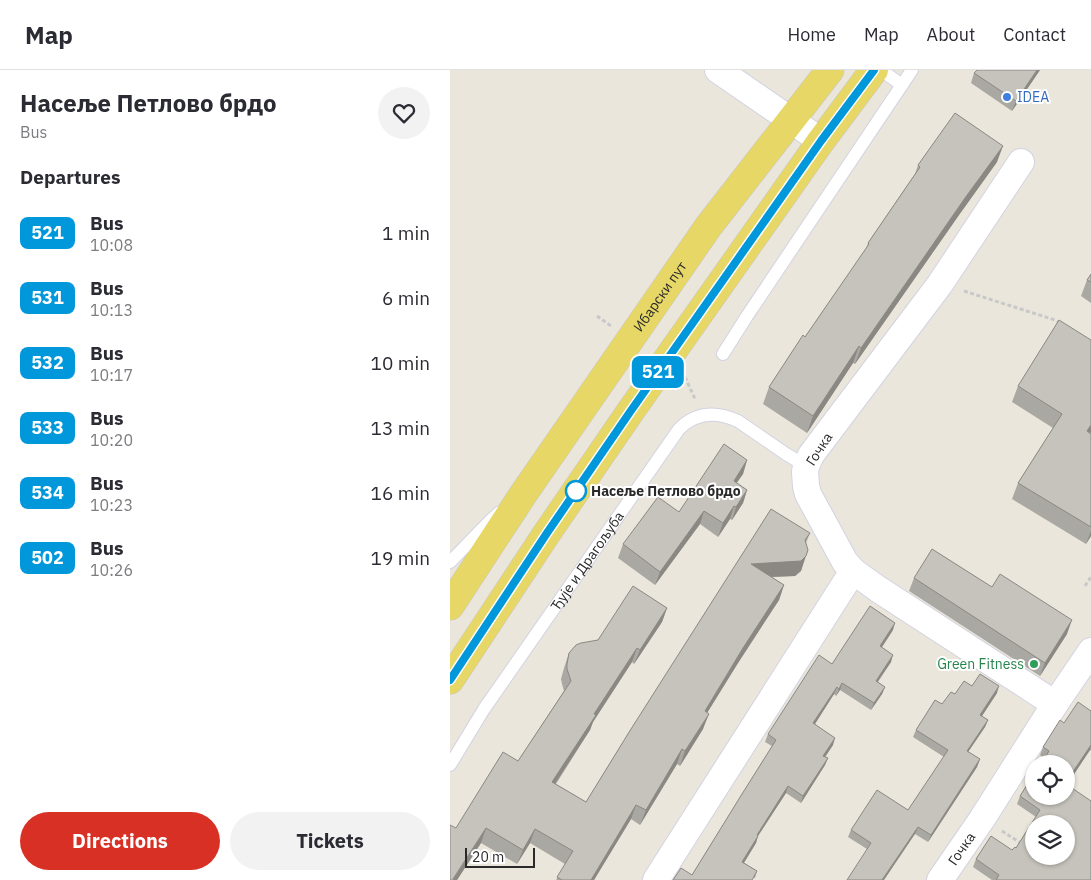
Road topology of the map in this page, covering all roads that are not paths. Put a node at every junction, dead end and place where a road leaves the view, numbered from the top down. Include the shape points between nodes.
1 (718, 70) edge
2 (830, 70) edge
3 (874, 70) edge
4 (881, 70) edge
5 (912, 70) edge
6 (902, 85) junction
7 (792, 120) junction
8 (821, 141) junction
9 (1021, 162) dead end
10 (723, 354) dead end
11 (806, 466) junction
12 (524, 493) junction
13 (450, 562) edge
14 (853, 571) junction
15 (450, 606) edge
16 (1091, 651) edge
17 (450, 680) edge
18 (1055, 704) junction
19 (450, 765) edge
20 (656, 880) edge
21 (940, 880) edge

1 - 7 street
2 - 7 main road, Ибарски пут
3 - 8 main road
4 - 6 lane
5 - 6 lane
6 - 10 lane
7 - 8 street
7 - 12 main road, Ибарски пут via 708,228
8 - 17 main road via 547,533
9 - 11 street, Гочка via 940,284
11 - 14 street, Гочка via 808,494 840,554
11 - 19 lane, Ђује и Драгољуба via 730,417 703,415 686,422 484,708
12 - 13 lane via 491,520
12 - 15 main road, Ибарски пут
14 - 18 street, Гочка
14 - 20 street
16 - 18 street, Гочка
18 - 21 street, Гочка

